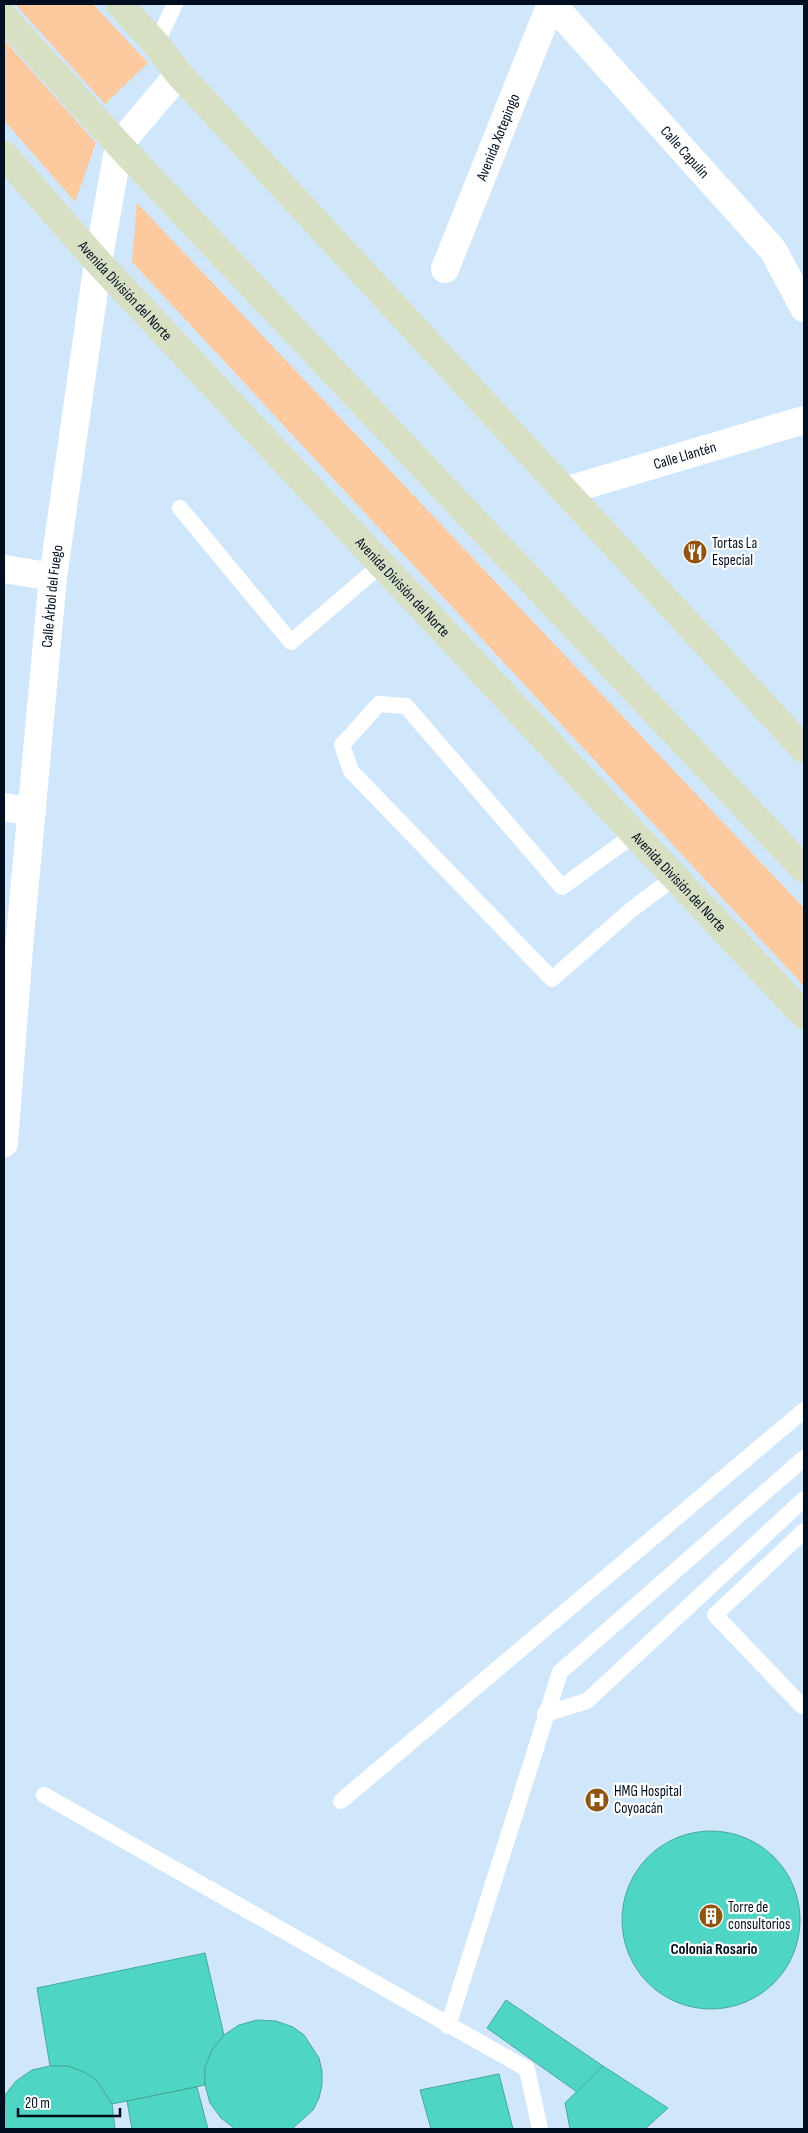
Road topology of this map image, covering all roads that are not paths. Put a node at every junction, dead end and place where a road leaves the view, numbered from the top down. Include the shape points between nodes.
1 (120, 4) edge
2 (175, 4) edge
3 (552, 4) edge
4 (4, 17) edge
5 (156, 44) junction
6 (179, 74) junction
7 (120, 145) junction
8 (4, 155) edge
9 (98, 262) junction
10 (445, 269) dead end
11 (804, 308) edge
12 (804, 420) edge
13 (565, 491) junction
14 (180, 508) dead end
15 (382, 564) junction
16 (4, 569) edge
17 (53, 576) junction
18 (804, 749) edge
19 (4, 807) edge
20 (32, 812) junction
21 (635, 834) junction
22 (804, 869) edge
23 (675, 877) junction
24 (804, 1015) edge
25 (4, 1143) edge
26 (804, 1410) edge
27 (804, 1459) edge
28 (804, 1499) edge
29 (804, 1531) edge
30 (804, 1706) edge
31 (545, 1714) junction
32 (44, 1796) dead end
33 (341, 1801) dead end
34 (448, 2026) junction
35 (540, 2129) edge

1 - 5 main road
2 - 5 lane
3 - 10 street, Avenida Xotepingo
3 - 11 street, Calle Capulín via 773,250
4 - 7 main road
5 - 6 main road
6 - 7 street, Calle Árbol del Fuego
6 - 13 main road
7 - 9 street, Calle Árbol del Fuego
7 - 22 main road
8 - 9 main road, Avenida División del Norte
9 - 15 main road, Avenida División del Norte
9 - 17 street, Calle Árbol del Fuego
12 - 13 street, Calle Llantén
13 - 18 main road
14 - 15 lane via 291,642
15 - 21 main road, Avenida División del Norte
16 - 17 street
17 - 20 street, Calle Árbol del Fuego
19 - 20 street
20 - 25 street, Calle Árbol del Fuego
21 - 23 main road, Avenida División del Norte
21 - 23 lane via 562,887 406,706 379,704 342,746 351,771 552,979 631,910
23 - 24 main road, Avenida División del Norte
26 - 33 lane
27 - 31 lane via 560,1672
28 - 31 lane via 586,1701
29 - 30 lane via 715,1615
31 - 34 lane
32 - 34 lane
34 - 35 lane via 527,2069

